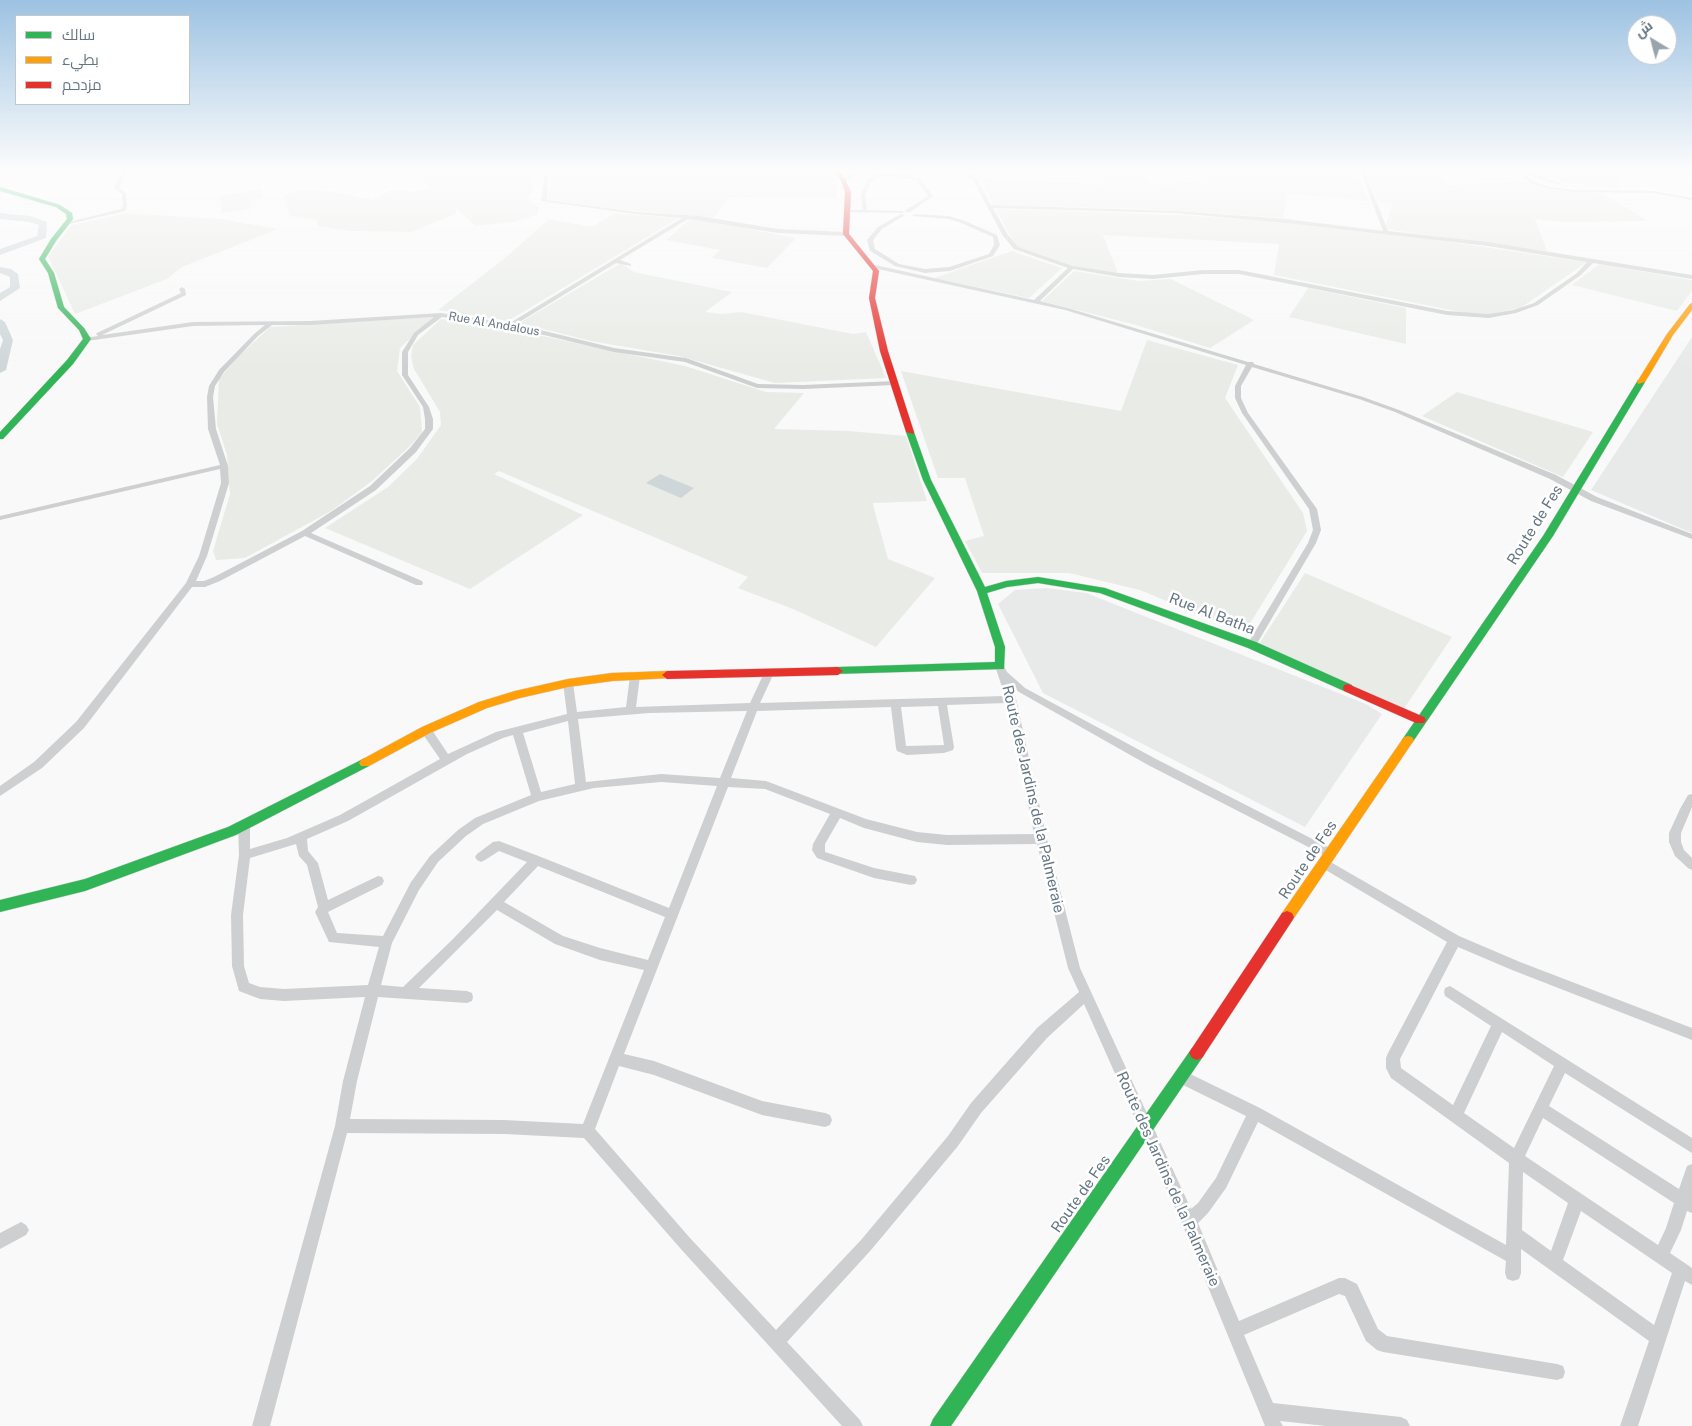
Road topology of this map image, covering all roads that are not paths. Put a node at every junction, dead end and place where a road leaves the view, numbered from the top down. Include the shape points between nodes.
1 (56, 237) edge
2 (662, 237) edge
3 (848, 237) edge
4 (873, 237) edge
5 (995, 237) edge
6 (1007, 237) edge
7 (1425, 237) edge
8 (1592, 260) junction
9 (617, 261) junction
10 (629, 264) dead end
11 (875, 267) junction
12 (1072, 267) junction
13 (1692, 277) edge
14 (182, 289) dead end
15 (1036, 302) junction
16 (1692, 304) edge
17 (441, 315) junction
18 (270, 324) junction
19 (510, 325) junction
20 (87, 339) junction
21 (1251, 363) junction
22 (895, 383) junction
23 (0, 436) edge
24 (224, 466) junction
25 (1576, 489) junction
26 (0, 518) edge
27 (305, 533) junction
28 (1692, 537) edge
29 (419, 583) dead end
30 (190, 584) junction
31 (982, 591) junction
32 (1252, 645) junction
33 (1001, 670) junction
34 (769, 674) junction
35 (635, 676) junction
36 (568, 683) junction
37 (1011, 699) junction
38 (942, 702) junction
39 (896, 704) junction
40 (753, 708) junction
41 (631, 710) junction
42 (572, 716) junction
43 (1420, 720) junction
44 (426, 730) junction
45 (517, 730) junction
46 (446, 759) junction
47 (724, 782) junction
48 (581, 787) junction
49 (0, 792) edge
50 (537, 797) junction
51 (1692, 798) edge
52 (838, 812) junction
53 (244, 825) junction
54 (301, 837) junction
55 (1041, 839) junction
56 (245, 855) junction
57 (481, 857) dead end
58 (1326, 858) junction
59 (537, 860) junction
60 (1692, 864) edge
61 (911, 880) dead end
62 (378, 881) dead end
63 (496, 903) junction
64 (0, 906) edge
65 (324, 908) junction
66 (671, 914) junction
67 (1455, 940) junction
68 (386, 942) junction
69 (650, 966) junction
70 (375, 991) junction
71 (405, 992) junction
72 (1450, 992) dead end
73 (1085, 995) junction
74 (467, 997) dead end
75 (1499, 1024) junction
76 (1692, 1034) edge
77 (614, 1058) junction
78 (1562, 1064) junction
79 (1182, 1077) junction
80 (1540, 1108) junction
81 (1254, 1113) junction
82 (1455, 1116) junction
83 (825, 1120) dead end
84 (342, 1126) junction
85 (1146, 1130) junction
86 (587, 1131) junction
87 (1692, 1146) edge
88 (1516, 1159) junction
89 (1692, 1171) edge
90 (1577, 1200) junction
91 (1687, 1203) edge
92 (1190, 1221) junction
93 (21, 1230) dead end
94 (1514, 1234) junction
95 (0, 1241) edge
96 (1661, 1256) junction
97 (1514, 1257) junction
98 (1555, 1262) junction
99 (1513, 1273) dead end
100 (1686, 1273) edge
101 (1235, 1331) junction
102 (1659, 1338) junction
103 (777, 1341) junction
104 (1557, 1372) dead end
105 (1272, 1418) edge
106 (260, 1426) edge
107 (854, 1426) edge
108 (940, 1426) edge
109 (1401, 1426) edge
110 (1629, 1426) edge

1 - 20 street via 42,259 51,273 61,308 82,329
2 - 9 street
3 - 11 street
4 - 5 street via 870,240 872,250 884,259 925,271 950,269 991,255 997,245
6 - 12 street via 1016,248
7 - 8 street
8 - 12 street via 1579,274 1536,304 1489,316 1433,310 1239,272 1137,276
8 - 13 street
9 - 10 street
9 - 19 street
11 - 15 street
11 - 22 street, Route des Jardins de la Palmeraie via 872,298
12 - 15 street
14 - 20 street via 184,294
15 - 21 street
16 - 25 street, Route de Fes via 1670,334
17 - 18 street, Rue Al Andalous
17 - 19 street, Rue Al Andalous
17 - 27 street via 408,342 403,360 408,380 428,412 429,429 373,488
18 - 20 street, Rue Al Andalous via 193,324
18 - 24 street via 221,371 212,386 212,429
19 - 22 street, Rue Al Andalous via 614,350 686,360 756,386
20 - 23 street via 70,362
21 - 25 street via 1397,410
21 - 32 street via 1238,386 1238,398 1310,503 1317,530
22 - 31 street, Route des Jardins de la Palmeraie via 927,480
24 - 26 street
24 - 30 street via 223,494
25 - 28 street
25 - 43 street, Route de Fes via 1510,594
27 - 29 street
27 - 30 street via 217,579 205,584
30 - 49 street via 80,725 38,764
31 - 32 street, Rue Al Batha via 1038,580 1086,586 1136,601
31 - 33 street, Route des Jardins de la Palmeraie via 1000,647
32 - 43 street, Rue Al Batha
33 - 34 street
33 - 37 street, Route des Jardins de la Palmeraie
33 - 58 street via 1022,690
34 - 35 street
34 - 40 street
35 - 36 street
35 - 41 street
36 - 42 street
36 - 44 street via 483,705
37 - 38 street
37 - 55 street, Route des Jardins de la Palmeraie
38 - 39 street
38 - 39 street via 949,747 907,751 901,748
39 - 40 street
40 - 41 street
40 - 47 street
41 - 42 street
42 - 45 street
42 - 48 street
43 - 58 street, Route de Fes
44 - 46 street
44 - 53 street
45 - 46 street
45 - 50 street
46 - 54 street via 344,818
47 - 48 street via 661,778
47 - 52 street via 766,785
47 - 66 street
48 - 50 street
50 - 68 street via 479,821 445,848 415,886
51 - 60 street via 1681,817 1675,842 1679,853
52 - 55 street via 864,823 917,837
52 - 61 street via 819,844 821,855 864,870
53 - 56 street
53 - 64 street via 85,885
54 - 56 street
54 - 65 street via 303,853 312,864
55 - 73 street, Route des Jardins de la Palmeraie via 1070,957
56 - 70 street via 237,915 238,966 244,986 260,993 284,995
57 - 59 street via 495,846
58 - 67 street
58 - 79 street, Route de Fes
59 - 63 street
59 - 66 street
62 - 65 street
63 - 69 street via 559,940
63 - 71 street
65 - 68 street via 321,912 333,938
66 - 69 street
67 - 76 street
67 - 82 street via 1392,1063 1404,1080
68 - 70 street
69 - 77 street
70 - 71 street
70 - 84 street via 350,1082
71 - 74 street
72 - 75 street
73 - 85 street, Route des Jardins de la Palmeraie
73 - 103 street via 1036,1040 976,1108 953,1141 872,1238
75 - 78 street
75 - 82 street
77 - 83 street via 654,1068 762,1108
77 - 86 street
78 - 80 street
78 - 87 street
79 - 81 street
79 - 85 street, Route de Fes
80 - 88 street
80 - 91 street
81 - 92 street via 1221,1183
81 - 97 street
82 - 88 street
84 - 86 street
84 - 106 street
85 - 92 street, Route des Jardins de la Palmeraie
85 - 108 street, Route de Fes via 1090,1206
86 - 103 street
88 - 90 street
88 - 94 street
89 - 91 street
90 - 96 street
90 - 98 street
91 - 96 street
92 - 101 street, Route des Jardins de la Palmeraie
93 - 95 street
94 - 97 street
94 - 98 street
96 - 100 street
97 - 99 street
98 - 102 street
100 - 102 street
101 - 104 street via 1345,1286 1351,1290 1372,1335 1383,1344
101 - 105 street, Route des Jardins de la Palmeraie
102 - 110 street
103 - 107 street
105 - 109 street

